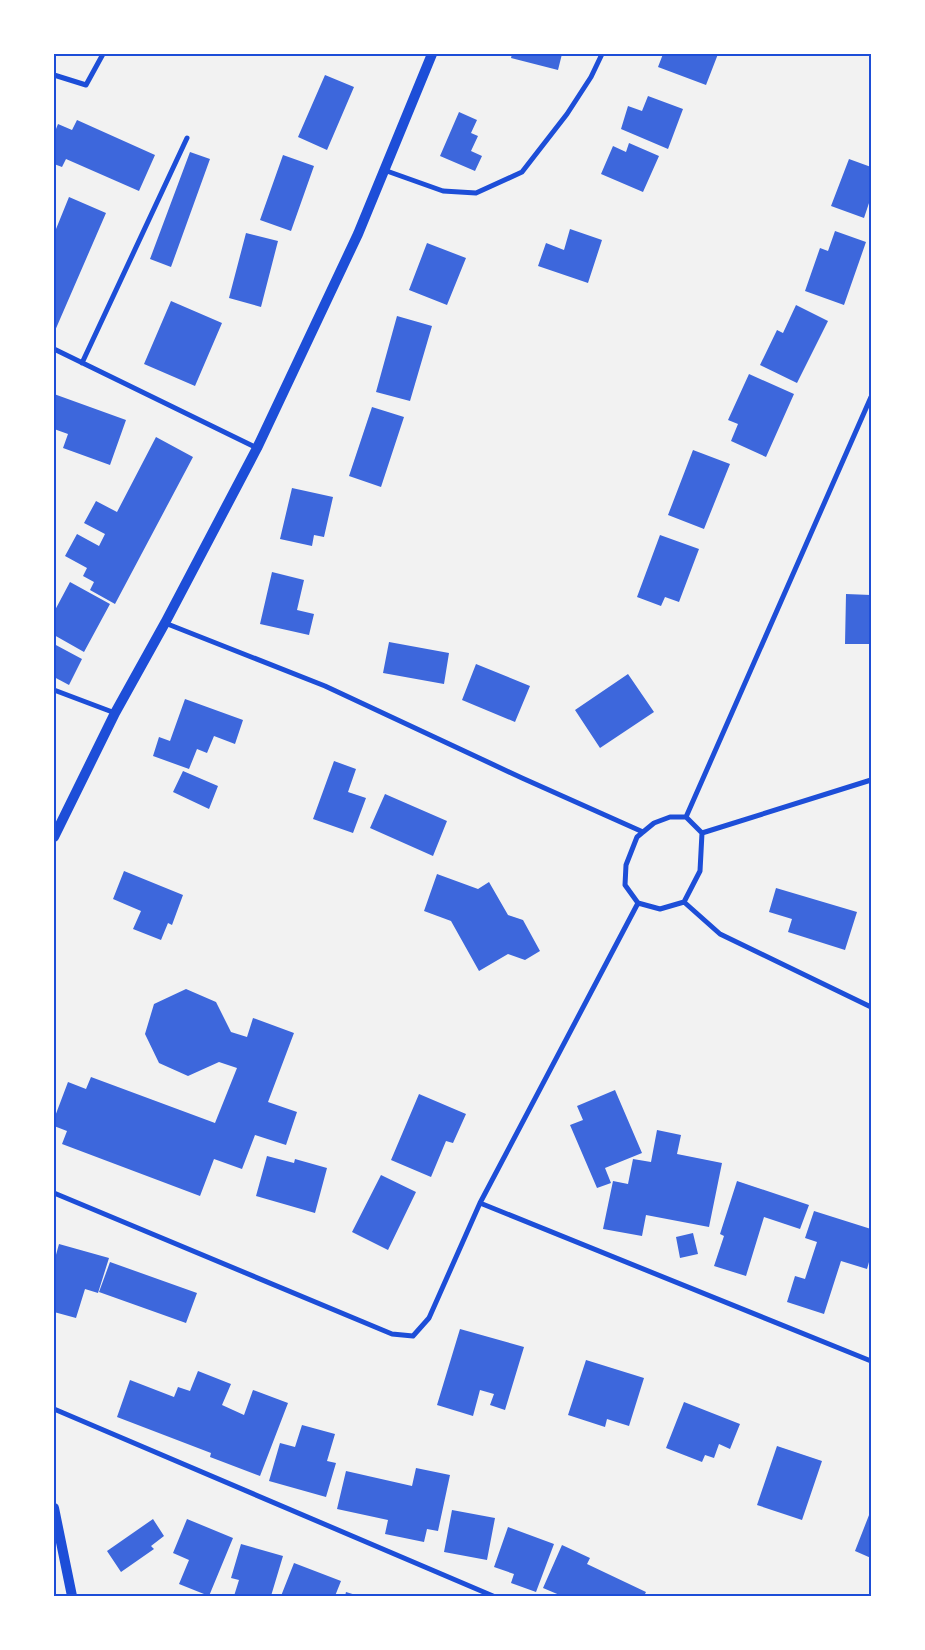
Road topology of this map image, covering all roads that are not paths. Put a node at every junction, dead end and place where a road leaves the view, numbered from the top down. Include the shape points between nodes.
1 (103, 54) edge
2 (432, 54) edge
3 (602, 54) edge
4 (54, 75) edge
5 (187, 138) dead end
6 (383, 170) junction
7 (54, 349) edge
8 (82, 363) junction
9 (871, 398) edge
10 (257, 448) junction
11 (164, 623) junction
12 (54, 690) edge
13 (114, 713) junction
14 (871, 780) edge
15 (686, 817) junction
16 (643, 832) junction
17 (702, 833) junction
18 (54, 837) edge
19 (684, 902) junction
20 (638, 903) junction
21 (871, 1007) edge
22 (54, 1193) edge
23 (480, 1203) junction
24 (871, 1361) edge
25 (54, 1409) edge
26 (54, 1508) edge
27 (72, 1596) edge
28 (493, 1596) edge

1 - 4 street via 86,85
2 - 6 main road
3 - 6 street via 567,114 522,172 476,194 443,191
5 - 8 street
6 - 10 main road via 358,234
7 - 8 street
8 - 10 street
9 - 15 street
10 - 11 main road
11 - 13 main road
11 - 16 street via 325,686
12 - 13 street
13 - 18 main road
14 - 17 street
15 - 16 street via 670,817 654,823
15 - 17 street
16 - 20 street via 637,837 626,864 625,885
17 - 19 street via 700,870
19 - 20 street via 660,909
19 - 21 street via 720,934
20 - 23 street
22 - 23 street via 392,1334 412,1336 430,1318
23 - 24 street
25 - 28 street
26 - 27 main road

